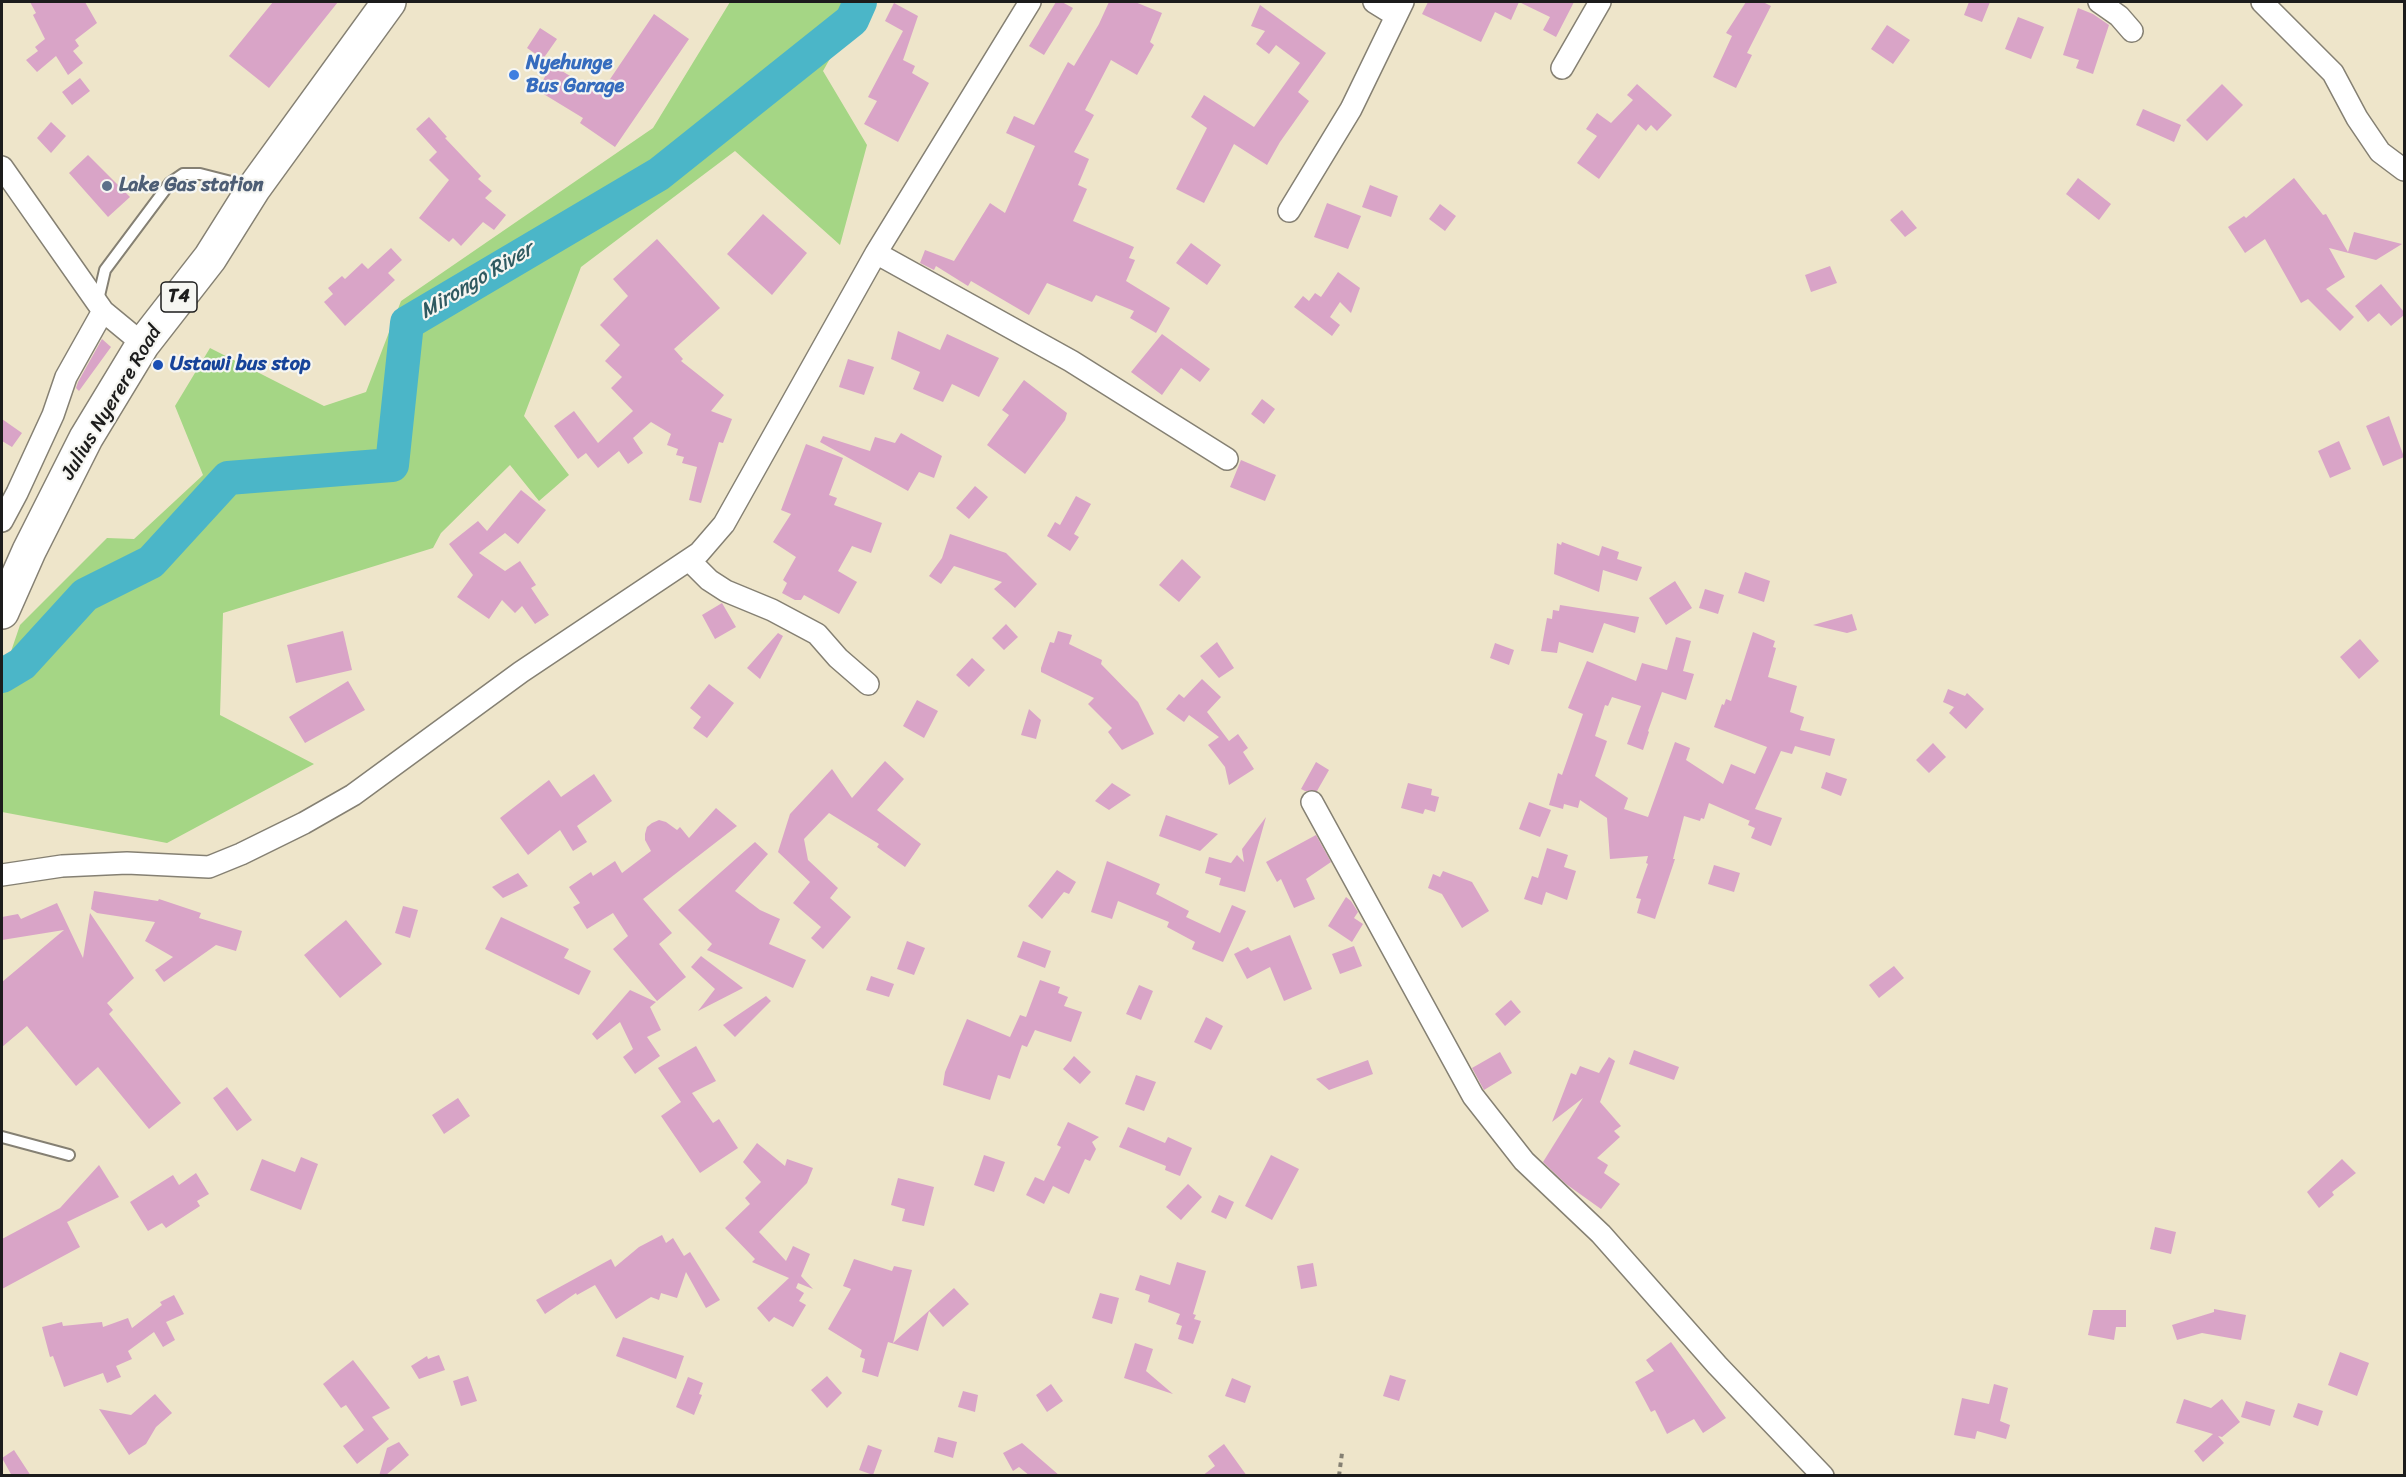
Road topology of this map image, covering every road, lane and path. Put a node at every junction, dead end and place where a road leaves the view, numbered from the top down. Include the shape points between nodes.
1 (389, 2) edge
2 (1030, 2) edge
3 (1374, 2) edge
4 (1600, 2) edge
5 (2099, 2) edge
6 (2262, 2) edge
7 (1399, 8) edge
8 (2132, 31) dead end
9 (1562, 68) dead end
10 (2, 167) edge
11 (2404, 170) edge
12 (254, 188) junction
13 (1289, 211) dead end
14 (876, 253) junction
15 (100, 308) junction
16 (143, 344) junction
17 (1227, 459) dead end
18 (2, 521) edge
19 (689, 560) junction
20 (2, 612) edge
21 (868, 684) dead end
22 (1312, 802) dead end
23 (2, 875) edge
24 (2, 1137) edge
25 (69, 1155) dead end
26 (1342, 1453) dead end
27 (1339, 1476) edge
28 (1823, 1476) edge

1 - 12 highway, Julius Nyerere Road / T4
2 - 14 street
3 - 7 street
4 - 9 street
5 - 8 street
6 - 11 street via 2333,73 2380,152
7 - 13 street via 1351,109
10 - 15 street
12 - 15 lane via 200,174 183,174 170,183 105,270
12 - 16 highway, Julius Nyerere Road / T4 via 210,258
14 - 17 street via 1071,362
14 - 19 street via 724,524
15 - 16 street
15 - 18 street
16 - 20 highway, Julius Nyerere Road / T4 via 86,438
19 - 21 street via 726,591 817,634
19 - 23 street via 521,672 353,795 241,854 209,867 127,863 62,866
22 - 28 street via 1473,1096 1524,1161 1600,1234
24 - 25 lane
26 - 27 path

